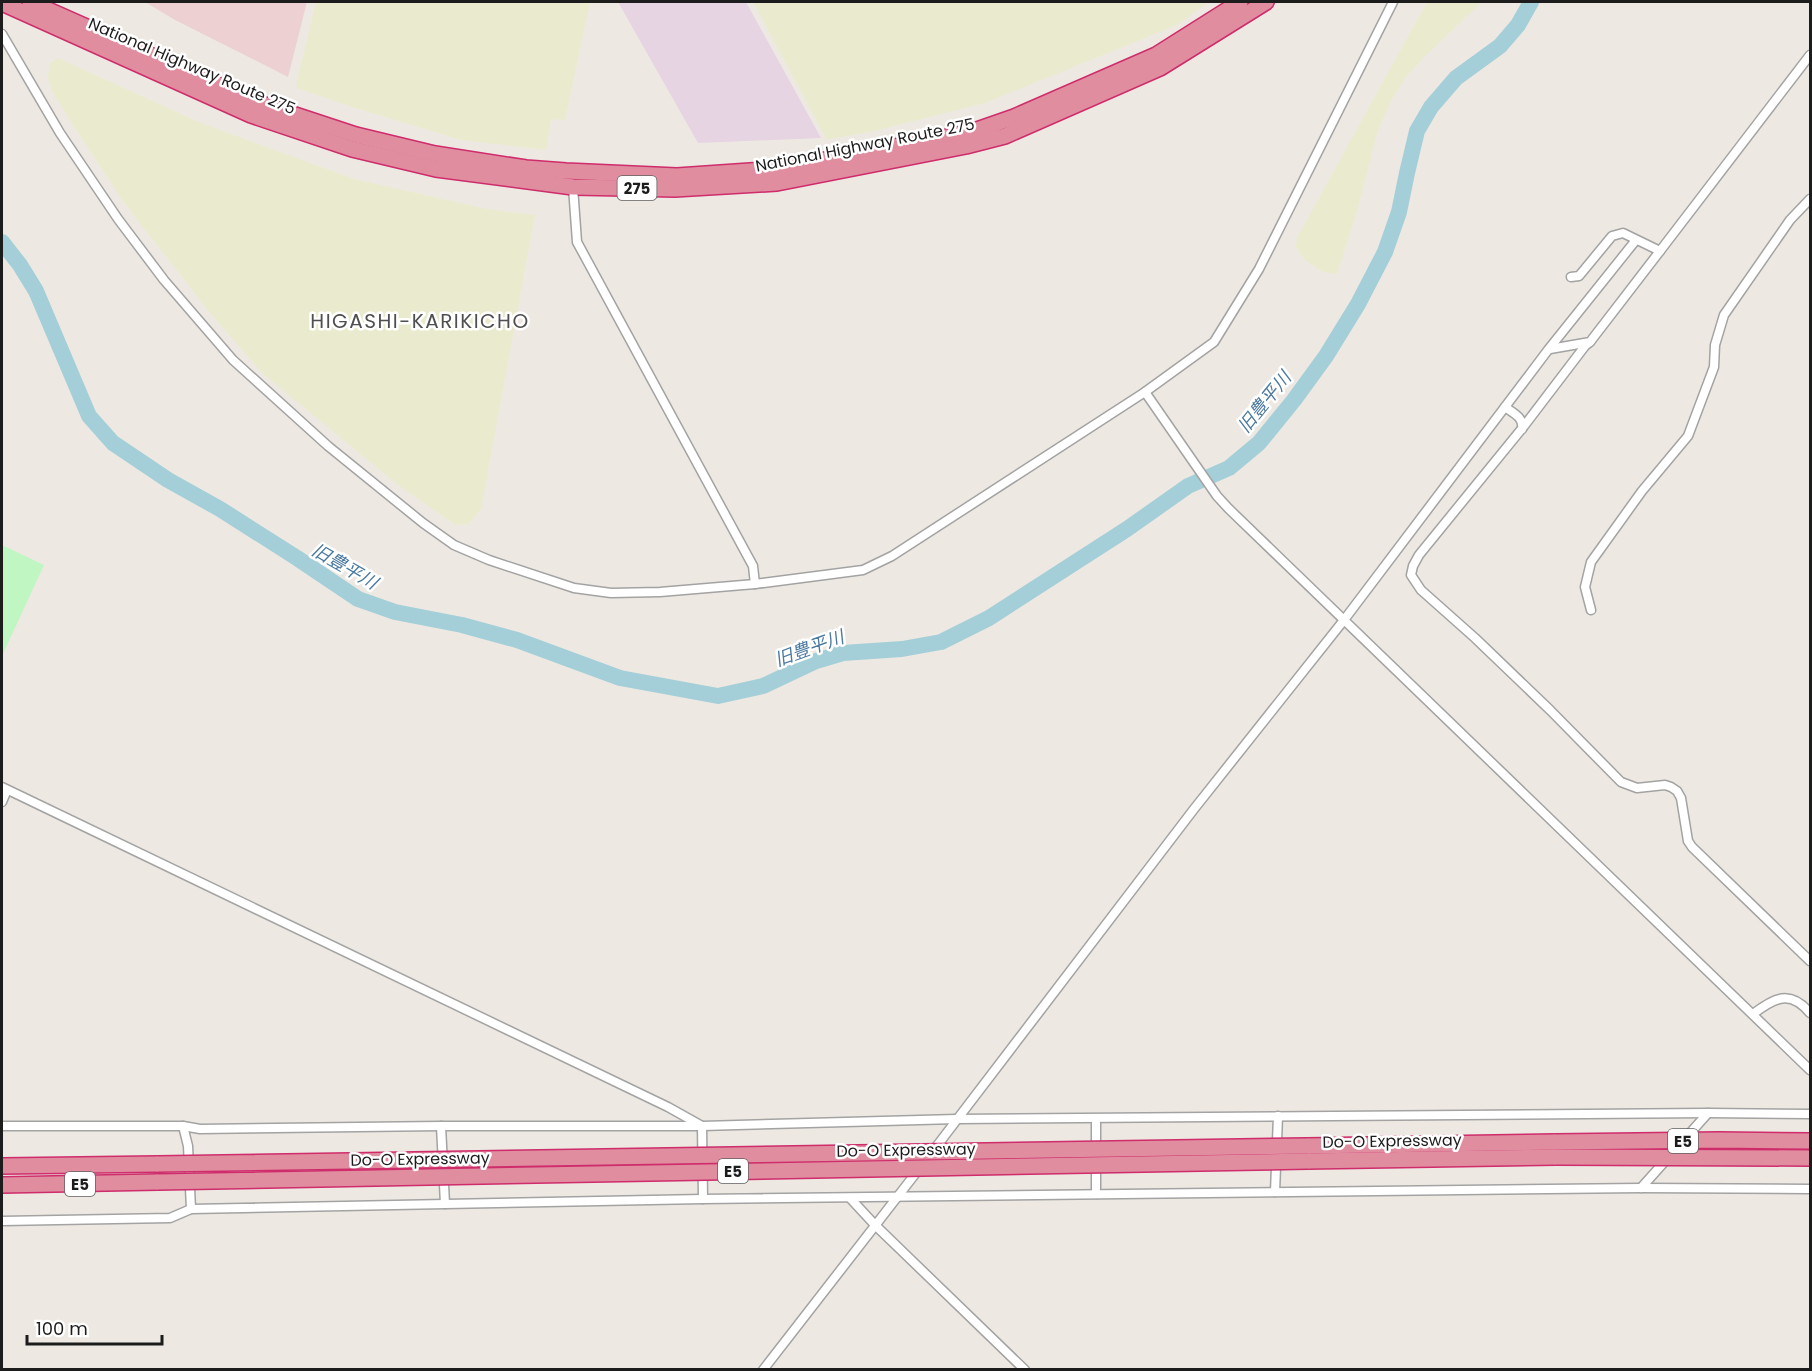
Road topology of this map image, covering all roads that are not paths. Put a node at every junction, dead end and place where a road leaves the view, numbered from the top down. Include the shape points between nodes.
1 (30, 2) edge
2 (1239, 2) edge
3 (1266, 2) edge
4 (1393, 2) edge
5 (2, 3) edge
6 (2, 34) edge
7 (1810, 55) edge
8 (573, 187) junction
9 (1810, 199) edge
10 (1636, 240) junction
11 (1660, 251) junction
12 (1571, 277) dead end
13 (1590, 342) junction
14 (1548, 350) junction
15 (1145, 392) junction
16 (1505, 407) junction
17 (1522, 429) junction
18 (755, 584) junction
19 (1591, 610) dead end
20 (1344, 620) junction
21 (4, 789) edge
22 (2, 802) edge
23 (1810, 961) edge
24 (1810, 1013) edge
25 (1753, 1014) junction
26 (1810, 1070) edge
27 (1708, 1113) junction
28 (1810, 1114) edge
29 (1278, 1116) junction
30 (957, 1119) junction
31 (1096, 1119) junction
32 (183, 1126) junction
33 (441, 1126) junction
34 (702, 1126) junction
35 (2, 1129) edge
36 (1810, 1141) edge
37 (1555, 1149) junction
38 (1307, 1154) junction
39 (1810, 1158) edge
40 (2, 1166) edge
41 (2, 1185) edge
42 (1641, 1188) junction
43 (1810, 1189) edge
44 (1275, 1192) junction
45 (1096, 1194) junction
46 (897, 1196) junction
47 (850, 1198) junction
48 (703, 1199) junction
49 (445, 1204) junction
50 (191, 1209) junction
51 (2, 1221) edge
52 (875, 1226) junction
53 (763, 1370) edge
54 (1025, 1370) edge

1 - 2 highway, National Highway Route 275 / 275 via 256,102 356,135 435,154 526,168 677,176 777,169 968,134 1156,55
3 - 8 highway, National Highway Route 275 / 275 via 1160,68 1020,130 966,146 777,183 675,189
4 - 15 street via 1259,269 1214,342
5 - 8 highway, National Highway Route 275 / 275 via 251,114 352,149 436,169
6 - 18 street via 60,133 118,219 225,351 328,446 423,523 454,545 574,588 611,593 660,592
7 - 11 street
8 - 18 street via 577,242 753,566
9 - 19 street via 1790,220 1724,315 1715,345 1714,367 1688,436 1591,562 1585,587
10 - 11 street
10 - 12 street via 1623,233 1612,236 1579,276
10 - 14 street
11 - 13 street
13 - 14 street
13 - 17 street
14 - 16 street
15 - 18 street via 892,556 864,570
15 - 20 street via 1217,496
16 - 17 street via 1521,420
16 - 20 street
17 - 23 street via 1419,555 1411,574 1415,582 1621,782 1637,788 1665,785 1677,791 1692,847
20 - 25 street
20 - 30 street
21 - 22 street
21 - 34 street
24 - 25 street via 1789,997 1766,1004
25 - 26 street
27 - 28 street
27 - 29 street
27 - 42 street
29 - 31 street
29 - 44 street
30 - 31 street
30 - 34 street
30 - 46 street
31 - 45 street
32 - 33 street
32 - 35 street
32 - 50 street via 188,1146
33 - 34 street
33 - 49 street
34 - 48 street
36 - 37 highway, Do-O Expressway / E5, bridge via 1719,1140
37 - 38 highway, Do-O Expressway / E5
37 - 39 highway, Do-O Expressway / E5, bridge
38 - 40 highway, Do-O Expressway / E5, bridge
38 - 41 highway, Do-O Expressway / E5, bridge
42 - 43 street
42 - 44 street
44 - 45 street
45 - 46 street
46 - 47 street
46 - 52 street
47 - 48 street
47 - 52 street
48 - 49 street
49 - 50 street
50 - 51 street via 170,1218
52 - 53 street
52 - 54 street

